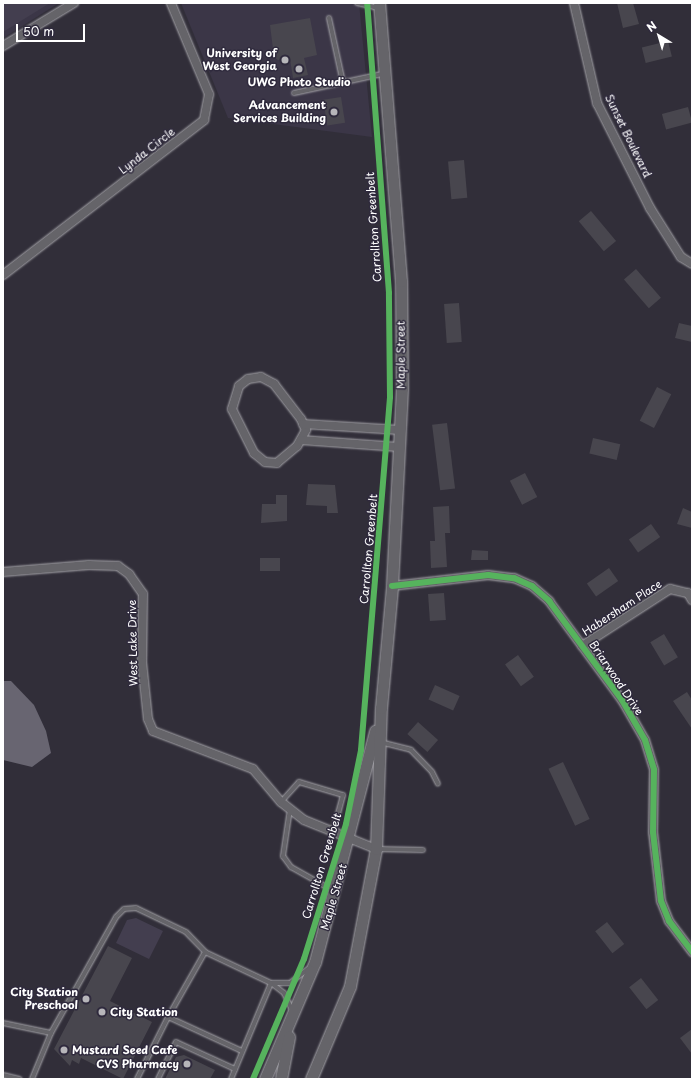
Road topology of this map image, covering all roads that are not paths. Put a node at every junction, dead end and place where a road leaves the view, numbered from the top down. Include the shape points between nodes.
1 (74, 3) edge
2 (171, 3) edge
3 (357, 3) edge
4 (574, 3) edge
5 (379, 5) edge
6 (329, 18) dead end
7 (3, 46) edge
8 (382, 74) junction
9 (343, 83) junction
10 (294, 94) dead end
11 (692, 264) edge
12 (3, 275) edge
13 (303, 424) junction
14 (400, 430) junction
15 (301, 440) junction
16 (400, 447) junction
17 (3, 572) edge
18 (392, 586) junction
19 (692, 600) edge
20 (582, 646) junction
21 (381, 708) junction
22 (380, 742) junction
23 (438, 784) dead end
24 (281, 802) junction
25 (290, 808) junction
26 (333, 832) junction
27 (350, 839) junction
28 (376, 849) junction
29 (422, 850) dead end
30 (337, 891) junction
31 (205, 952) junction
32 (692, 952) edge
33 (315, 962) junction
34 (271, 983) junction
35 (168, 1017) junction
36 (3, 1023) edge
37 (291, 1023) junction
38 (51, 1033) junction
39 (242, 1051) junction
40 (235, 1069) junction
41 (3, 1075) edge
42 (20, 1079) edge
43 (32, 1079) edge
44 (137, 1079) edge
45 (158, 1079) edge
46 (231, 1079) edge
47 (265, 1079) edge
48 (281, 1079) edge
49 (310, 1079) edge

1 - 7 street
2 - 12 street, Lynda Circle via 209,94 204,120
3 - 5 lane
4 - 11 street, Sunset Boulevard via 597,103 650,208 681,257
5 - 8 main road, Maple Street
6 - 9 lane
8 - 9 lane
8 - 14 main road, Maple Street via 401,281
9 - 10 lane
13 - 14 street
13 - 15 street via 306,430
13 - 15 street via 268,380 248,378 234,394 233,416 260,459 270,462 282,460
14 - 16 main road, Maple Street
15 - 16 street
16 - 18 main road, Maple Street
17 - 24 street, West Lake Drive via 89,565 118,566 129,574 143,594 142,662 148,719 153,731 253,769
18 - 20 street, Briarwood Drive via 488,576 514,578 532,586 549,601
18 - 21 main road, Maple Street
19 - 20 street, Habersham Place via 688,593 670,589
20 - 32 street, Briarwood Drive via 622,700 645,740 654,770 653,832 661,901 669,921
21 - 22 main road, Maple Street
21 - 27 main road, Maple Street
22 - 23 lane via 411,750 432,772
22 - 28 main road, Maple Street
24 - 25 street, West Lake Drive
24 - 26 lane via 299,782 343,795
25 - 26 street, West Lake Drive via 304,820
25 - 30 lane via 283,856 291,867
26 - 27 street, West Lake Drive
27 - 28 street, West Lake Drive
27 - 30 main road, Maple Street
28 - 29 lane
28 - 49 main road, Maple Street via 350,986
30 - 33 main road, Maple Street
31 - 34 lane
31 - 35 lane
31 - 38 lane via 186,932 162,919 136,908 124,909
33 - 34 lane via 290,983
33 - 37 main road, Maple Street
34 - 37 lane via 288,998
34 - 39 lane
35 - 39 lane
35 - 44 lane
36 - 38 lane
37 - 47 main road, Maple Street
37 - 48 main road
38 - 43 lane
39 - 40 lane
40 - 45 lane via 176,1042
40 - 46 lane
41 - 42 lane

